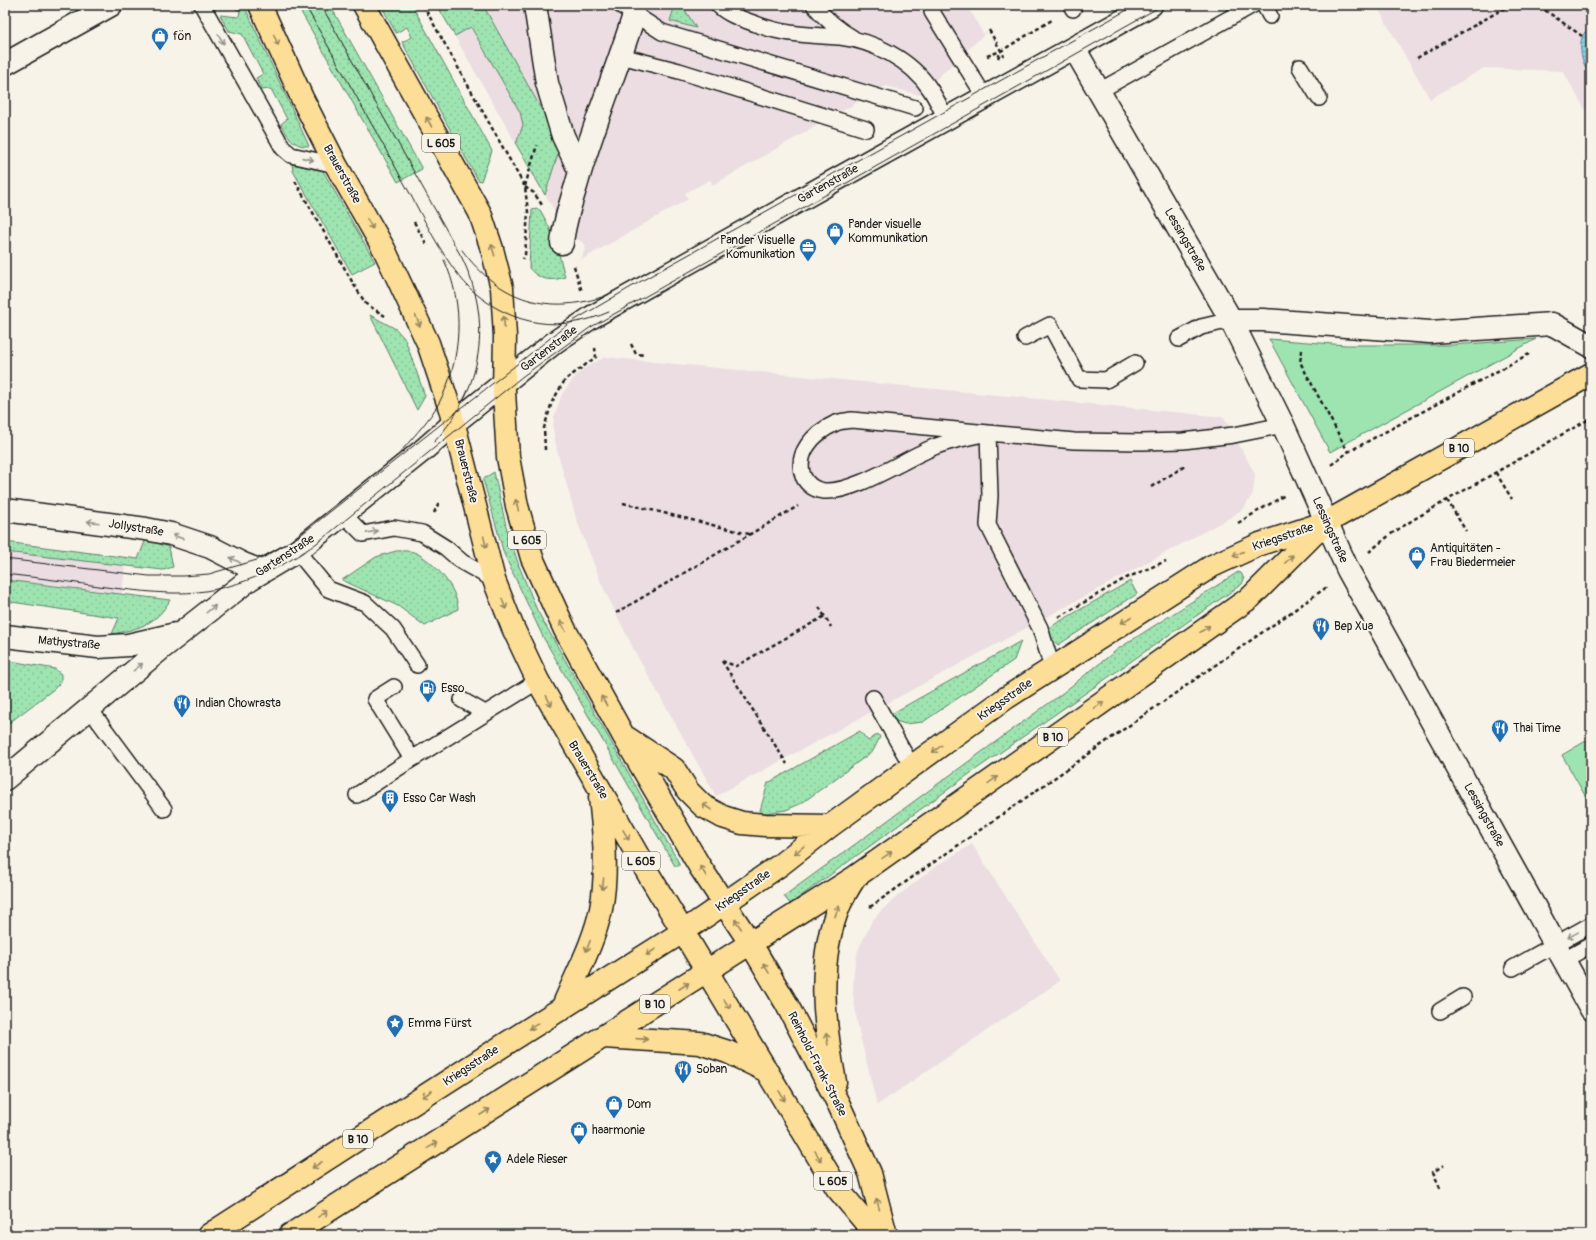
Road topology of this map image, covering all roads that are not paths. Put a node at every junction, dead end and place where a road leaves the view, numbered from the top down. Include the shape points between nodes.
1 (111, 5) edge
2 (202, 5) edge
3 (260, 5) edge
4 (364, 5) edge
5 (535, 5) edge
6 (718, 5) edge
7 (814, 5) edge
8 (1151, 5) edge
9 (1253, 5) edge
10 (627, 10) edge
11 (932, 12) dead end
12 (857, 40) junction
13 (1074, 48) junction
14 (621, 56) junction
15 (5, 64) edge
16 (1300, 67) dead end
17 (1099, 91) junction
18 (985, 97) junction
19 (1318, 98) dead end
20 (915, 108) dead end
21 (946, 118) junction
22 (866, 128) dead end
23 (336, 165) junction
24 (580, 172) junction
25 (562, 243) dead end
26 (1231, 320) junction
27 (1025, 338) dead end
28 (1179, 339) dead end
29 (1591, 346) edge
30 (1135, 364) dead end
31 (1591, 374) edge
32 (504, 384) junction
33 (454, 423) junction
34 (1283, 425) junction
35 (988, 433) junction
36 (5, 510) edge
37 (340, 518) junction
38 (1327, 522) junction
39 (297, 551) junction
40 (261, 571) junction
41 (494, 580) junction
42 (181, 633) junction
43 (5, 636) edge
44 (417, 665) dead end
45 (1052, 667) junction
46 (538, 681) junction
47 (394, 687) dead end
48 (873, 698) dead end
49 (462, 700) dead end
50 (89, 708) junction
51 (485, 713) junction
52 (623, 735) junction
53 (412, 759) junction
54 (912, 767) junction
55 (5, 779) edge
56 (600, 789) junction
57 (357, 795) dead end
58 (164, 809) dead end
59 (830, 826) junction
60 (855, 877) junction
61 (724, 904) junction
62 (1590, 925) edge
63 (684, 931) junction
64 (751, 944) junction
65 (1591, 945) edge
66 (1560, 952) junction
67 (1513, 968) dead end
68 (706, 971) junction
69 (1463, 996) dead end
70 (562, 1009) junction
71 (1591, 1009) edge
72 (1440, 1011) dead end
73 (603, 1037) junction
74 (767, 1070) junction
75 (839, 1105) junction
76 (209, 1235) edge
77 (290, 1235) edge
78 (876, 1235) edge
79 (886, 1235) edge

1 - 15 street
2 -> 23 lane via 283,148 291,155
3 -> 23 main road, Brauerstraße / L 605
32 -> 4 main road, L 605 via 502,288 480,213
5 - 24 street via 547,83 563,136
6 - 12 lane via 733,16 763,27 798,35
7 - 12 lane via 832,24
8 - 13 street, Gartenstraße
9 - 17 lane
10 - 14 street
10 - 20 lane via 662,32
11 - 18 lane
12 - 21 lane via 896,56 930,88
13 - 17 street, Lessingstraße
13 - 18 street, Gartenstraße
14 - 22 lane
14 - 24 street
16 - 19 lane
17 - 26 street, Lessingstraße
18 - 21 street, Gartenstraße
21 - 32 street, Gartenstraße via 592,317 555,342
23 -> 33 main road, Brauerstraße / L 605 via 402,285 428,343
24 - 25 street
26 - 28 lane via 1201,327
26 - 29 street via 1430,332 1552,324
26 - 34 street, Lessingstraße
27 - 30 lane via 1050,325 1079,379 1106,380
31 - 38 main road, B 10
32 - 33 street, Gartenstraße
52 -> 32 main road, L 605 via 565,630 532,558 511,480
33 - 37 street, Gartenstraße
33 -> 41 main road, Brauerstraße / L 605
34 - 35 lane via 1234,435 1183,441 1074,441
34 - 38 street, Lessingstraße
35 - 35 lane via 935,446 882,473 850,486 825,491 811,487 801,470 805,447 815,436 834,423 852,420
35 - 45 lane via 988,525 1037,622
40 -> 36 street, Jollystraße via 210,547 171,534
37 - 39 street, Gartenstraße
37 -> 41 lane via 347,518 363,534 394,528 422,533 462,562
38 -> 45 main road, Kriegsstraße / B 10 via 1260,544 1212,566
60 -> 38 main road, Kriegsstraße / B 10 via 1251,597
38 - 66 street, Lessingstraße via 1348,570
39 - 40 street, Gartenstraße
39 - 44 lane via 328,589 365,603 387,624
42 -> 40 street, Gartenstraße
41 -> 46 main road, Brauerstraße / L 605
42 - 43 street, Mathystraße via 128,645 98,647
50 -> 42 street, Gartenstraße
45 -> 54 main road, Kriegsstraße / B 10
46 - 51 lane
46 -> 56 main road, Brauerstraße / L 605
47 - 53 lane via 375,698
48 - 54 lane
49 - 51 lane
50 - 55 street, Gartenstraße
50 - 58 lane
51 - 53 lane
59 -> 52 main road via 765,825 742,823 723,817 703,806 688,791 674,769
61 -> 52 main road, L 605
53 - 57 lane
54 - 59 main road, Kriegsstraße / B 10
56 -> 63 main road, Brauerstraße / L 605
56 -> 70 main road via 605,862 600,909 592,937
59 -> 61 main road, Kriegsstraße / B 10
60 - 64 main road, Kriegsstraße / B 10
75 -> 60 main road via 826,1035 824,997 829,938 841,902
61 - 63 main road, Kriegsstraße / B 10
64 -> 61 main road, Reinhold-Frank-Straße / L 605
62 -> 66 lane
63 - 68 main road, L 605
63 -> 70 main road, Kriegsstraße / B 10
64 - 68 main road, Kriegsstraße / B 10
75 -> 64 main road, Reinhold-Frank-Straße / L 605 via 786,1003
65 - 66 lane
66 - 67 lane
66 - 71 street, Lessingstraße
73 -> 68 main road, Kriegsstraße / B 10
68 -> 74 main road, L 605
69 - 72 lane
70 -> 76 main road, Kriegsstraße / B 10
73 -> 74 main road via 700,1044 728,1052
77 -> 73 main road, Kriegsstraße / B 10
74 -> 78 main road, L 605 via 837,1188
79 -> 75 main road, Reinhold-Frank-Straße / L 605 via 870,1173

